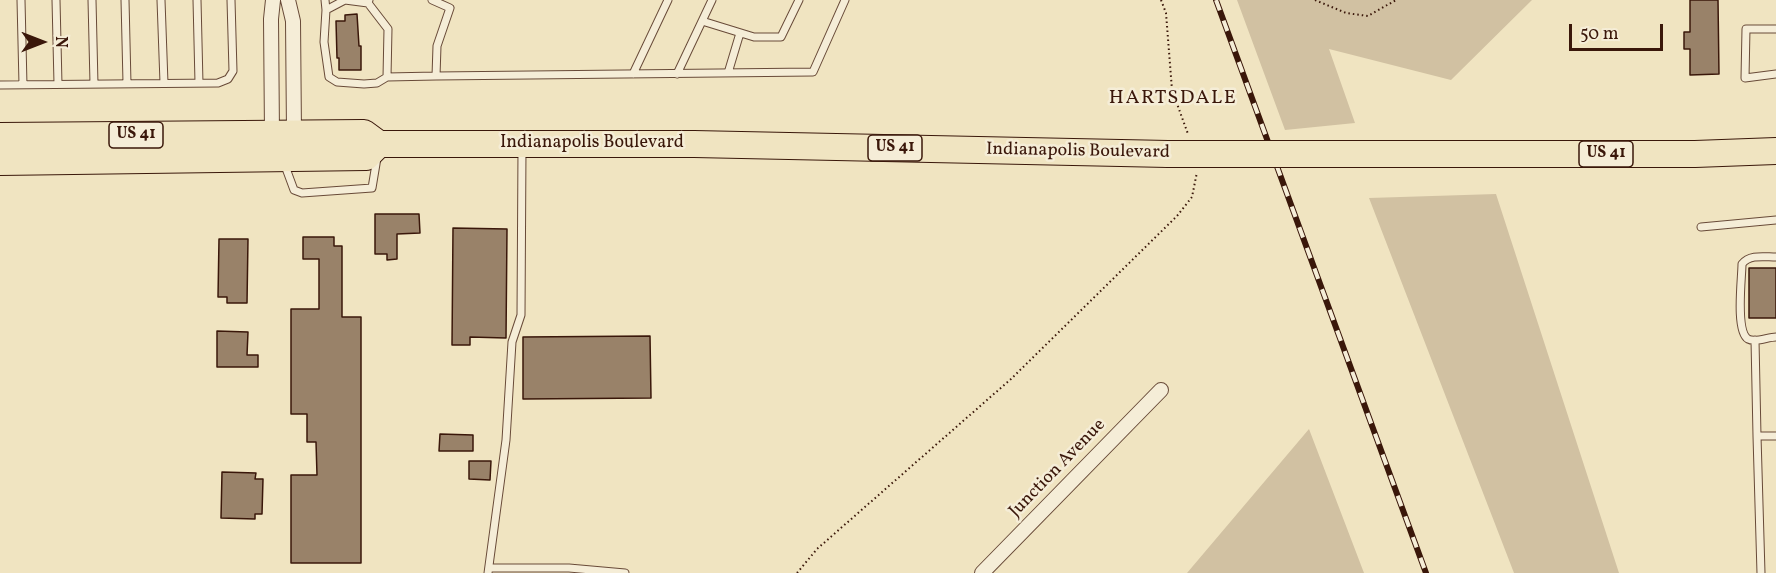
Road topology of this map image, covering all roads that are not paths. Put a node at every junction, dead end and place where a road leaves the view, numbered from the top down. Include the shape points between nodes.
1 (21, 0) edge
2 (56, 0) edge
3 (92, 0) edge
4 (125, 0) edge
5 (161, 0) edge
6 (196, 0) edge
7 (231, 0) edge
8 (273, 0) edge
9 (288, 0) edge
10 (325, 0) edge
11 (432, 0) edge
12 (669, 0) edge
13 (712, 0) edge
14 (799, 0) edge
15 (845, 0) edge
16 (369, 1) edge
17 (326, 9) junction
18 (702, 21) junction
19 (1776, 29) edge
20 (740, 33) junction
21 (728, 73) junction
22 (633, 74) junction
23 (677, 74) junction
24 (1776, 74) edge
25 (436, 76) junction
26 (387, 77) junction
27 (127, 83) junction
28 (164, 83) junction
29 (199, 83) junction
30 (58, 84) junction
31 (94, 84) junction
32 (0, 85) edge
33 (23, 85) junction
34 (283, 133) junction
35 (0, 136) edge
36 (379, 144) junction
37 (522, 144) junction
38 (1776, 151) edge
39 (282, 158) junction
40 (0, 162) edge
41 (1776, 220) edge
42 (1701, 227) dead end
43 (1776, 258) edge
44 (1776, 337) edge
45 (1755, 340) junction
46 (1161, 390) dead end
47 (1757, 436) junction
48 (1776, 436) edge
49 (488, 570) edge
50 (625, 573) edge
51 (982, 573) edge
52 (1761, 573) edge

1 - 33 lane
2 - 30 lane
3 - 31 lane
4 - 27 lane
5 - 28 lane
6 - 29 lane
7 - 29 lane via 233,71 228,80
8 - 34 street via 271,19
9 - 34 street via 293,21
10 - 17 lane
11 - 25 lane via 450,8 436,46
12 - 22 lane
13 - 18 lane
14 - 20 lane via 782,37 754,38
15 - 21 lane via 813,72
16 - 17 lane via 345,0
16 - 26 lane via 388,29
17 - 26 lane via 324,42 330,77 337,82 364,84 378,83
18 - 20 lane
18 - 23 lane
19 - 24 lane via 1746,29 1745,78
20 - 21 lane
21 - 23 lane
22 - 23 lane
22 - 25 lane
25 - 26 lane
27 - 28 lane
27 - 31 lane
28 - 29 lane
30 - 31 lane
30 - 33 lane
32 - 33 lane
34 - 35 highway, Indianapolis Boulevard / US 41
34 - 36 highway, Indianapolis Boulevard / US 41 via 364,133
34 - 39 street
34 - 39 street
36 - 37 highway, Indianapolis Boulevard / US 41
36 - 39 highway, Indianapolis Boulevard / US 41 via 366,157
36 - 39 lane via 372,188 302,193 294,190
37 - 38 highway, Indianapolis Boulevard / US 41, bridge via 1168,154
37 - 49 lane via 521,315 512,342 506,440
39 - 40 highway, Indianapolis Boulevard / US 41
41 - 42 lane
43 - 45 lane via 1747,259 1742,264 1740,322 1748,339
44 - 45 lane
45 - 47 lane
46 - 51 street, Junction Avenue
47 - 48 lane
47 - 52 lane
49 - 50 lane via 569,568

